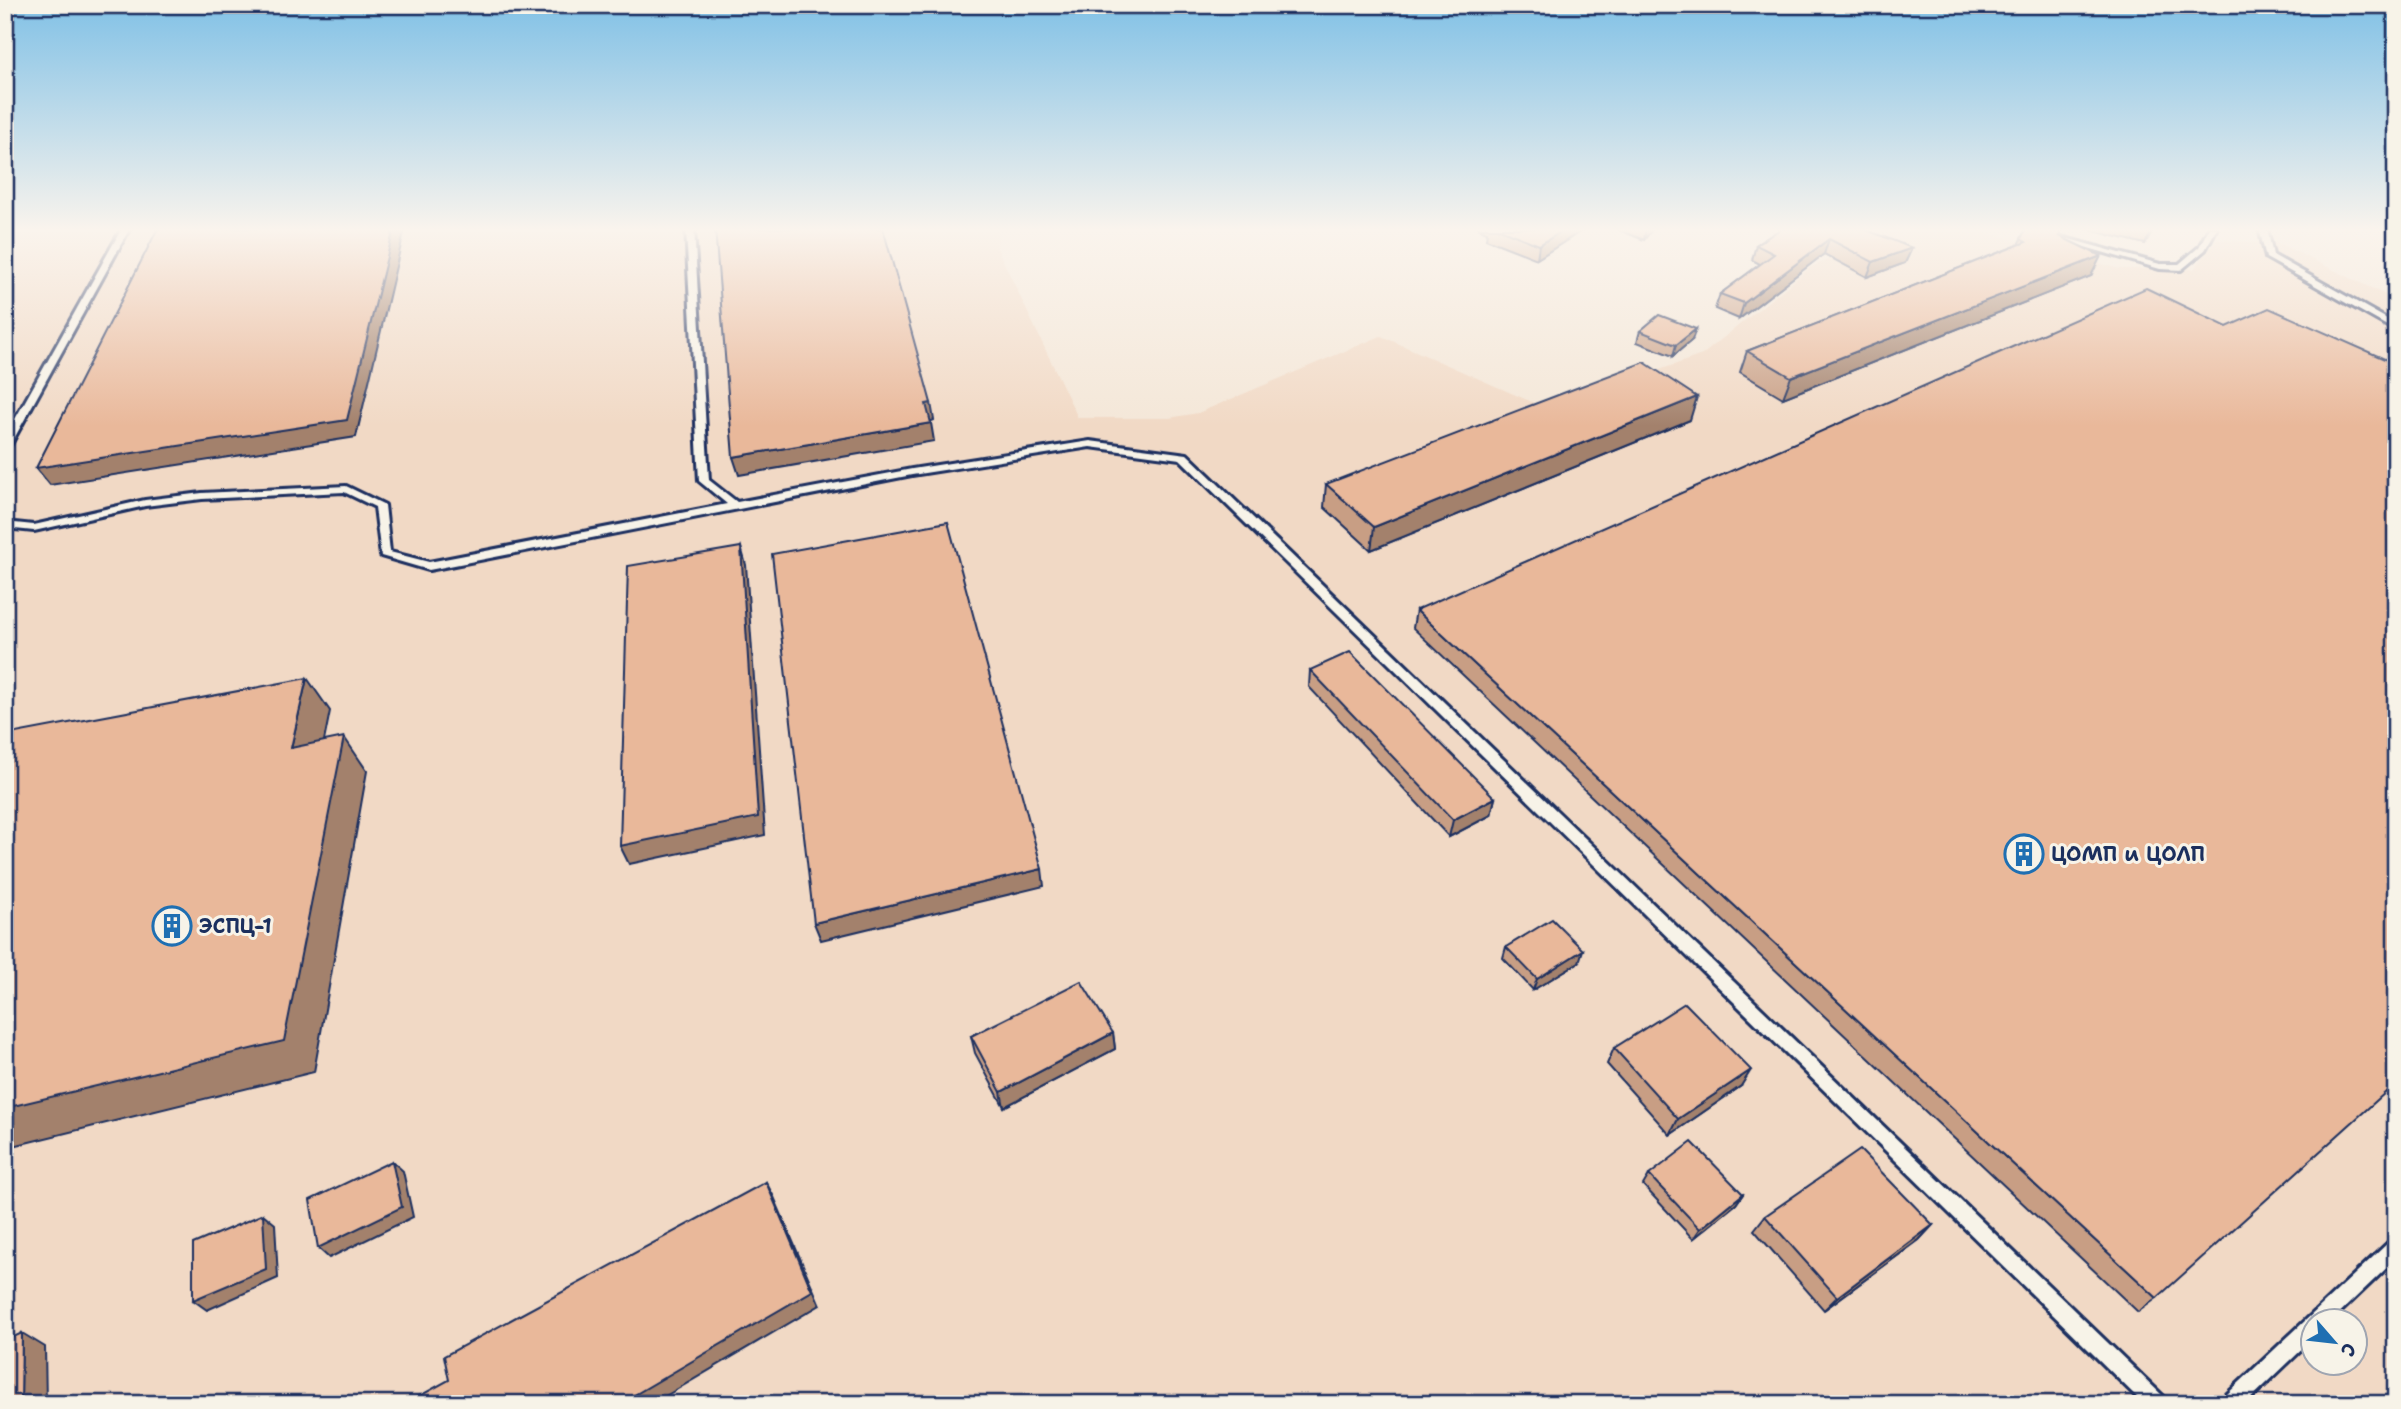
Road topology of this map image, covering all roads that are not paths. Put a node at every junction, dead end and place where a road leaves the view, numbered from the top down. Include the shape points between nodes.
1 (90, 294) edge
2 (694, 294) edge
3 (2337, 294) edge
4 (2396, 327) edge
5 (5, 446) edge
6 (735, 506) junction
7 (5, 525) edge
8 (2396, 1247) edge
9 (2331, 1308) edge
10 (2300, 1337) edge
11 (2157, 1404) edge
12 (2231, 1404) edge

1 - 5 lane
2 - 6 lane via 704,481
3 - 4 lane
6 - 7 lane via 429,566 385,554 380,506 346,489 202,496 145,503 34,528
6 - 11 lane via 1090,444 1183,456
8 - 9 lane
10 - 12 lane

